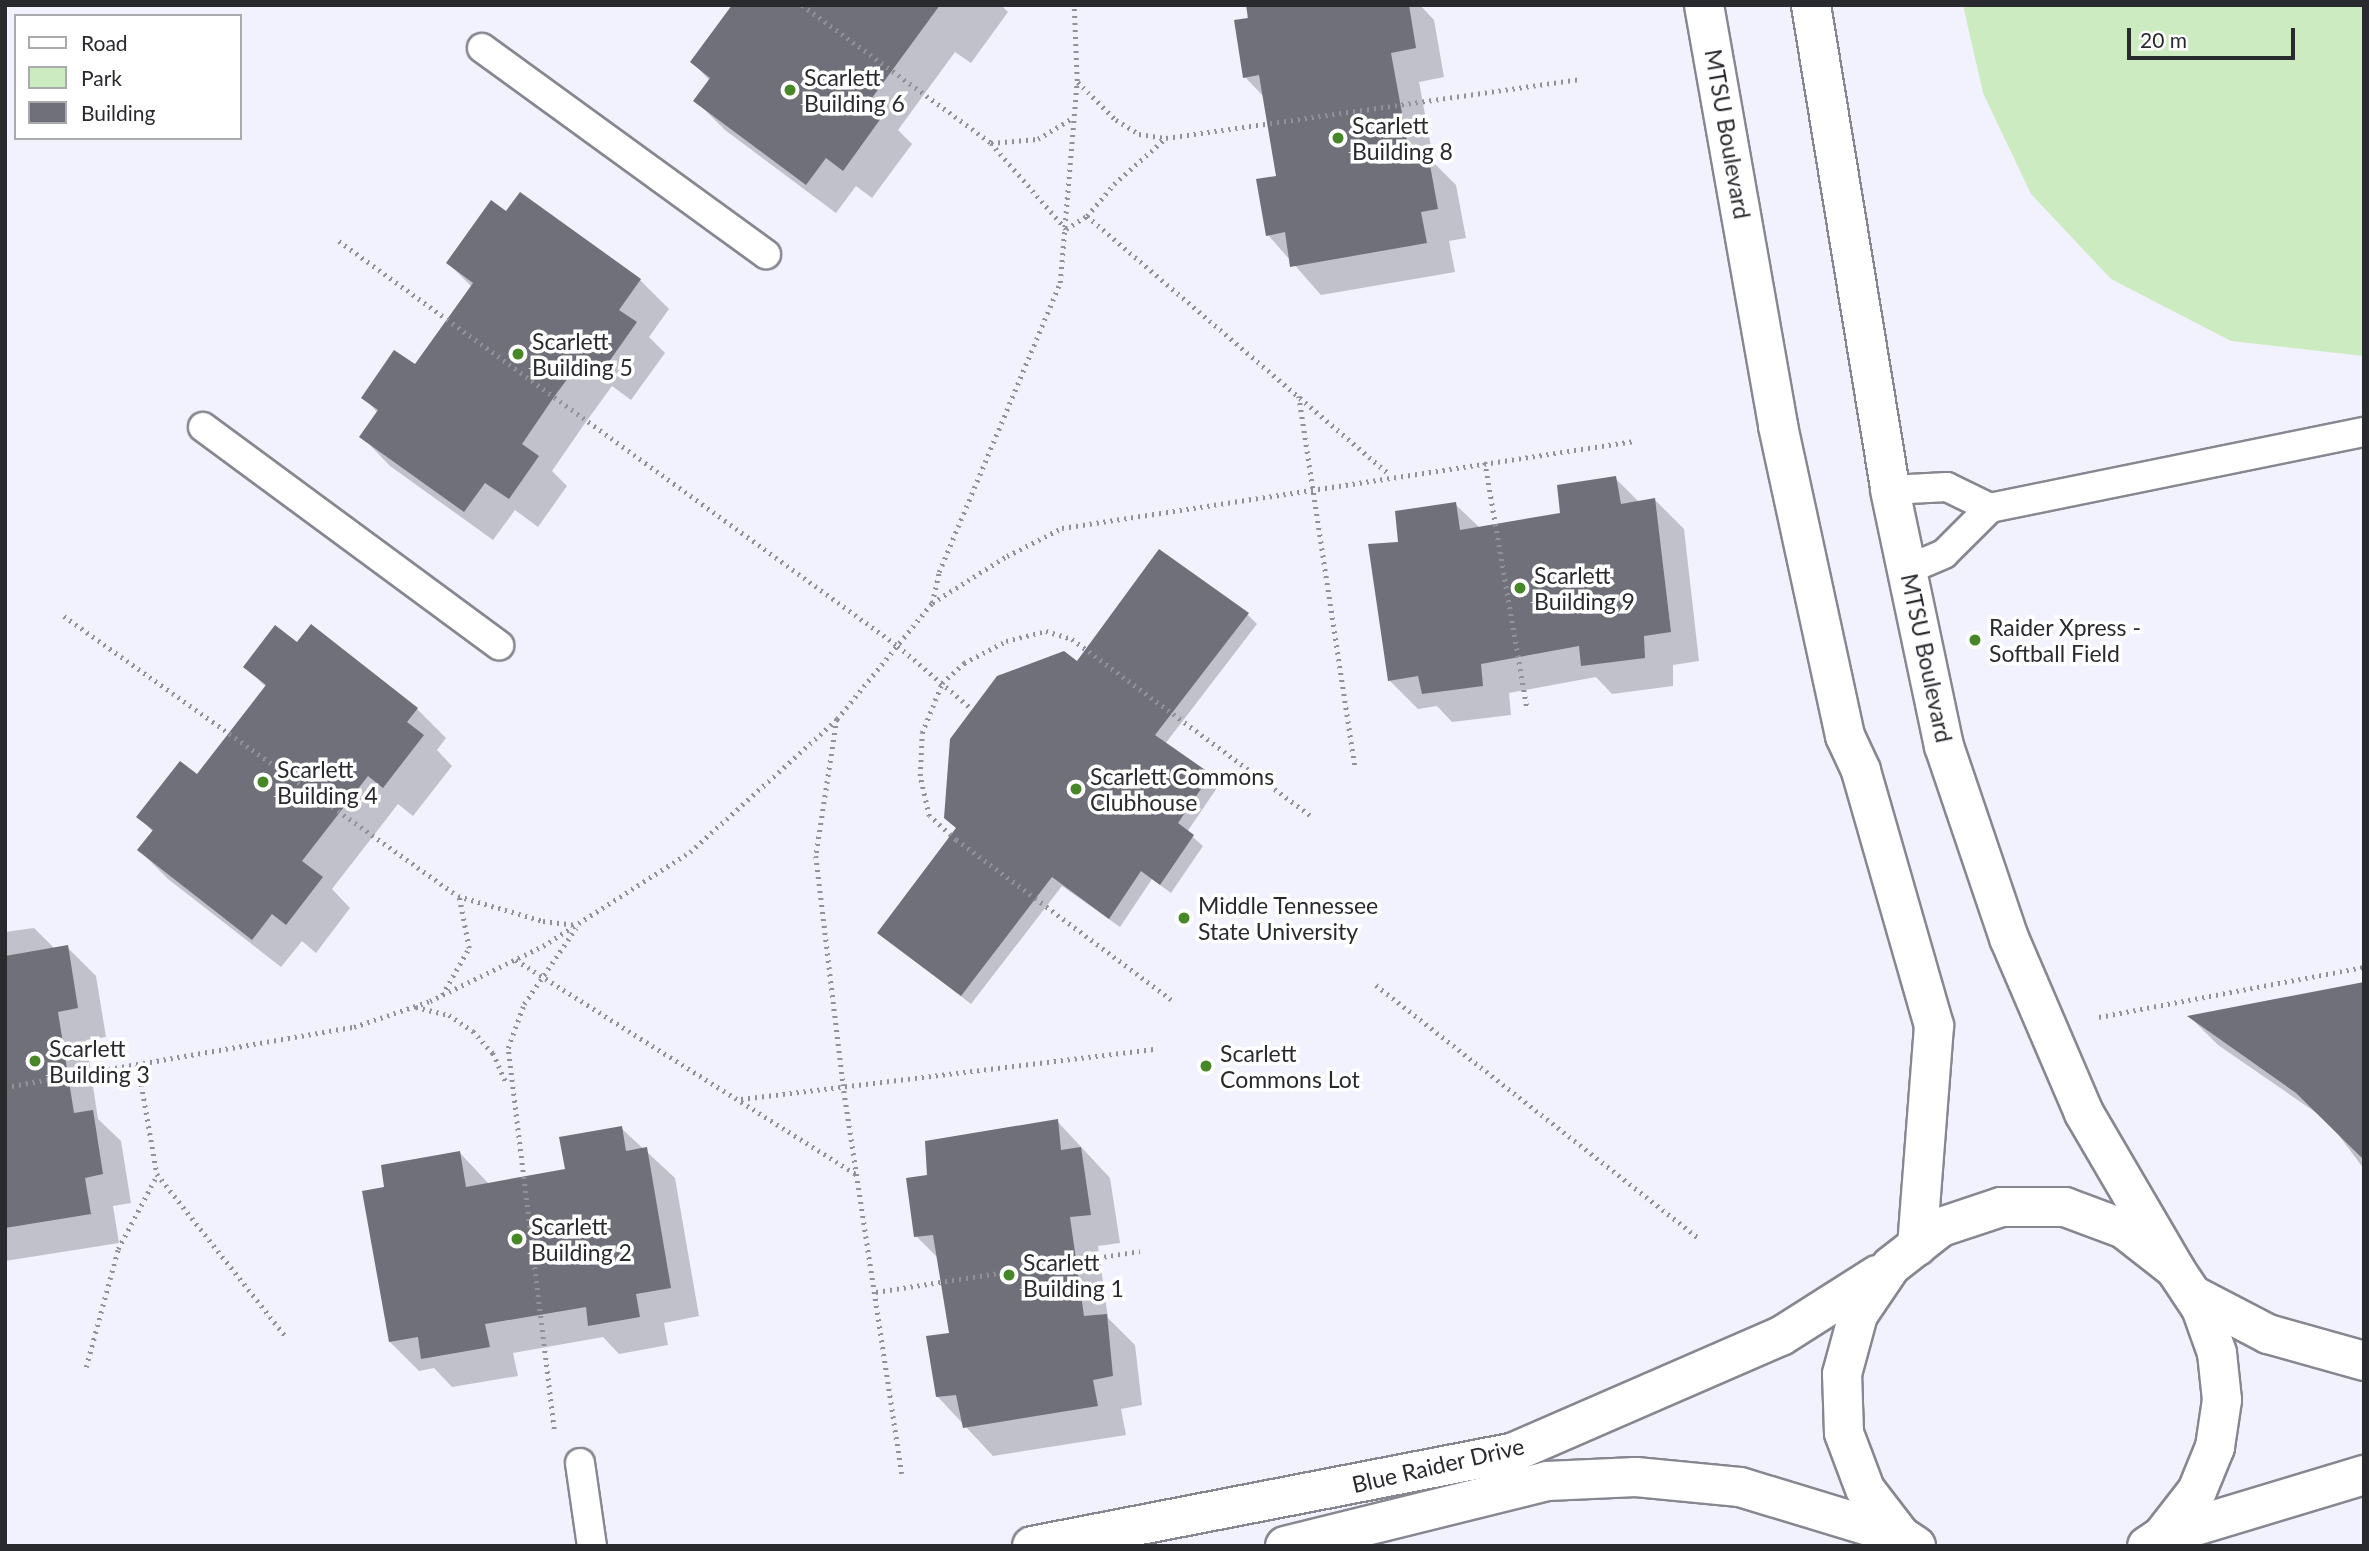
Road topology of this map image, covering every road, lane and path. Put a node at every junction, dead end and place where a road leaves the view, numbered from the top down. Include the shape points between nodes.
1 (802, 5) edge
2 (1074, 5) edge
3 (1704, 5) edge
4 (1811, 5) edge
5 (482, 48) dead end
6 (1578, 79) dead end
7 (1077, 81) junction
8 (1075, 117) junction
9 (1166, 138) junction
10 (991, 143) junction
11 (1087, 216) junction
12 (1066, 229) junction
13 (339, 241) dead end
14 (766, 254) dead end
15 (1299, 395) junction
16 (203, 427) dead end
17 (2364, 432) edge
18 (1634, 442) dead end
19 (1485, 462) junction
20 (1390, 475) junction
21 (1311, 487) junction
22 (1890, 490) junction
23 (1990, 508) junction
24 (1908, 569) junction
25 (932, 603) junction
26 (64, 616) dead end
27 (499, 645) dead end
28 (898, 646) junction
29 (942, 683) junction
30 (1527, 707) dead end
31 (972, 709) dead end
32 (837, 719) junction
33 (1355, 768) dead end
34 (1310, 815) dead end
35 (458, 896) junction
36 (579, 925) junction
37 (516, 960) junction
38 (2364, 967) edge
39 (542, 976) junction
40 (1376, 985) dead end
41 (441, 996) junction
42 (1171, 1000) dead end
43 (415, 1007) junction
44 (2099, 1017) dead end
45 (1154, 1049) dead end
46 (138, 1064) junction
47 (843, 1084) junction
48 (5, 1087) edge
49 (509, 1089) junction
50 (741, 1099) junction
51 (157, 1174) junction
52 (859, 1176) junction
53 (1699, 1238) dead end
54 (1140, 1251) dead end
55 (1904, 1256) junction
56 (2184, 1282) junction
57 (876, 1292) junction
58 (287, 1338) dead end
59 (2364, 1360) edge
60 (86, 1367) dead end
61 (555, 1439) dead end
62 (580, 1463) dead end
63 (902, 1474) dead end
64 (2364, 1475) edge
65 (1909, 1541) edge
66 (2155, 1541) edge
67 (592, 1546) edge
68 (1032, 1546) edge
69 (1285, 1546) edge

1 - 10 path
2 - 7 path
3 - 55 street, MTSU Boulevard via 1778,426 1846,736 1861,771 1934,1026
4 - 22 street, MTSU Boulevard
5 - 14 lane
6 - 9 path
7 - 8 path
7 - 9 path via 1116,120 1139,134
8 - 10 path via 1038,139
8 - 12 path
9 - 11 path via 1114,184
10 - 12 path
11 - 12 path
11 - 15 path
12 - 25 path via 1060,284 939,572
13 - 28 path
15 - 20 path
15 - 21 path
16 - 27 lane
17 - 23 lane
18 - 19 path
19 - 20 path
19 - 30 path
20 - 21 path
21 - 25 path via 1062,528 1007,555
21 - 33 path
22 - 23 lane via 1947,487
22 - 24 street, MTSU Boulevard
23 - 24 lane via 1944,554
24 - 56 street, MTSU Boulevard via 1944,746 2009,939 2084,1113
25 - 28 path
26 - 35 path
28 - 29 path
28 - 32 path
29 - 31 path
29 - 34 path via 964,663 1006,641 1046,631 1072,639
29 - 42 path via 922,733 920,776 929,816
32 - 36 path via 690,852
32 - 47 path via 816,856
35 - 36 path via 542,921
35 - 41 path via 469,948
36 - 37 path
36 - 39 path
37 - 39 path
37 - 41 path
38 - 44 path
39 - 49 path via 524,1004 508,1048
39 - 50 path
40 - 53 path
41 - 43 path
43 - 46 path via 354,1027
43 - 49 path via 449,1015 473,1031 493,1053
45 - 47 path
46 - 48 path
46 - 51 path
47 - 50 path
47 - 52 path
49 - 61 path
50 - 52 path
51 - 58 path
51 - 60 path via 118,1249
52 - 57 path
54 - 57 path
55 - 56 street, Blue Raider Drive via 1941,1227 2001,1207 2065,1208 2124,1229
55 - 65 street via 1858,1315 1842,1374 1843,1421 1865,1489
55 - 68 street, Blue Raider Drive via 1781,1336 1514,1452
56 - 59 street via 2268,1334
56 - 66 street, MTSU Boulevard via 2217,1353 2222,1400 2216,1447 2197,1491
57 - 63 path
62 - 67 lane
64 - 66 street
65 - 69 street, Blue Raider Drive via 1740,1487 1636,1477 1547,1481

